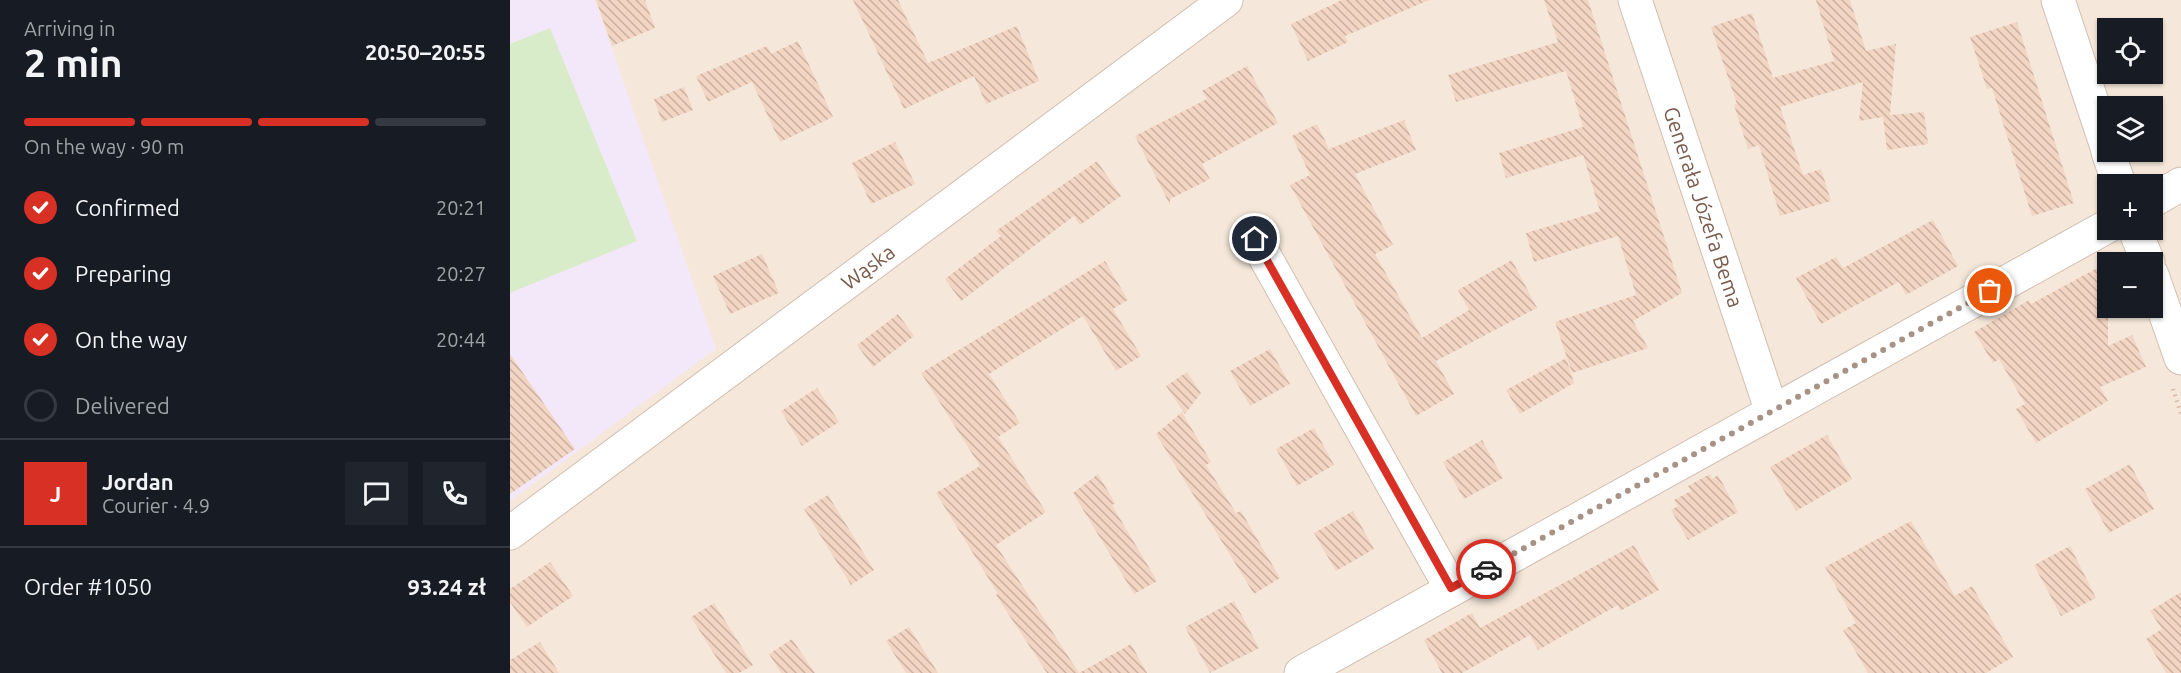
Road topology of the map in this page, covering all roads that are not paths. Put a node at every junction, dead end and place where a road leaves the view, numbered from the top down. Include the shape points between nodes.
1 (1226, 0) edge
2 (1635, 0) edge
3 (2058, 0) edge
4 (2097, 118) edge
5 (2181, 184) edge
6 (2163, 195) edge
7 (2097, 232) edge
8 (1255, 239) dead end
9 (2163, 306) edge
10 (2181, 358) edge
11 (1772, 412) junction
12 (510, 533) edge
13 (1451, 588) junction
14 (1301, 673) edge

1 - 12 street, Wąska
2 - 11 street, Generała Józefa Bema
3 - 4 street
5 - 6 street
7 - 11 street
8 - 13 street
9 - 10 street
11 - 13 street
13 - 14 street

